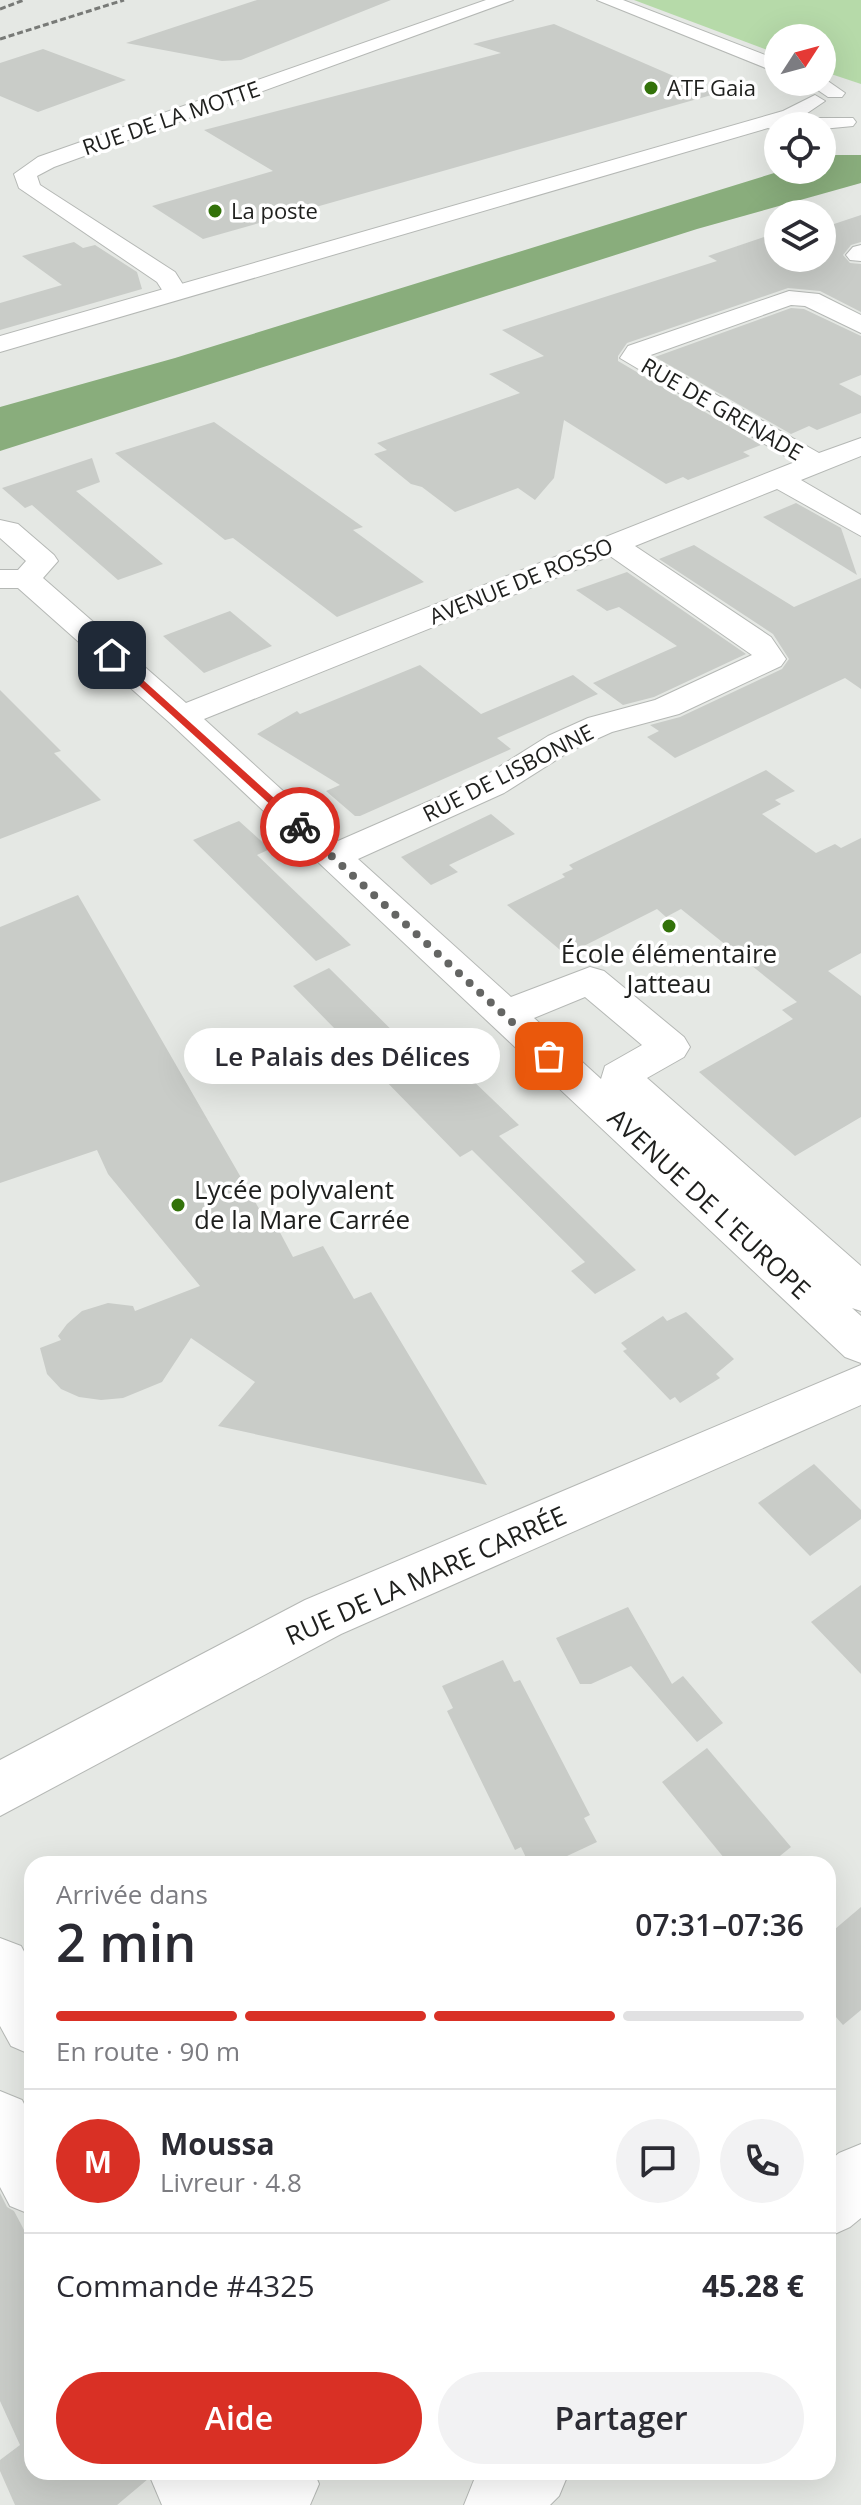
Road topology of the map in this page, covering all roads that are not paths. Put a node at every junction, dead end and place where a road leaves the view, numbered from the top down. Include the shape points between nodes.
1 (504, 0) edge
2 (606, 0) edge
3 (764, 62) edge
4 (836, 93) edge
5 (859, 93) edge
6 (813, 96) edge
7 (816, 96) edge
8 (854, 122) edge
9 (727, 132) junction
10 (388, 232) junction
11 (175, 291) junction
12 (861, 325) edge
13 (0, 344) edge
14 (0, 354) edge
15 (861, 446) edge
16 (817, 463) junction
17 (778, 478) junction
18 (861, 527) edge
19 (0, 529) edge
20 (612, 544) junction
21 (13, 579) edge
22 (182, 716) junction
23 (332, 857) junction
24 (505, 1015) junction
25 (861, 1293) edge
26 (861, 1344) edge
27 (861, 1384) edge
28 (0, 1789) edge
29 (0, 1967) edge
30 (24, 2010) edge
31 (0, 2122) edge
32 (24, 2168) edge
33 (861, 2175) edge
34 (836, 2198) edge
35 (186, 2480) edge
36 (526, 2480) edge
37 (286, 2487) edge
38 (499, 2505) edge

1 - 11 street, RUE DE LA MOTTE via 46,162 25,174 30,188 166,277
2 - 3 street
4 - 5 street
6 - 9 street via 802,111
7 - 8 street via 816,111 823,116
8 - 9 street via 797,122
9 - 10 street
10 - 11 street
10 - 14 street
11 - 13 street
12 - 16 street, RUE DE GRENADE via 810,299 789,298 637,351 633,358
15 - 16 street, AVENUE DE ROSSO
16 - 17 street, AVENUE DE ROSSO
17 - 18 street
17 - 20 street, AVENUE DE ROSSO
19 - 21 street, AVENUE DE L'EUROPE via 43,561
20 - 22 street, AVENUE DE ROSSO
20 - 23 street, RUE DE LISBONNE via 760,644 770,659 667,707 600,725 492,786
21 - 22 street, AVENUE DE L'EUROPE
22 - 23 street, AVENUE DE L'EUROPE
23 - 24 street, AVENUE DE L'EUROPE
24 - 25 street via 590,980 670,1047 619,1076
24 - 26 street, AVENUE DE L'EUROPE
27 - 28 street, RUE DE LA MARE CARRÉE via 323,1617
29 - 30 street
31 - 32 street
33 - 34 street
35 - 37 street via 198,2502
36 - 38 street

